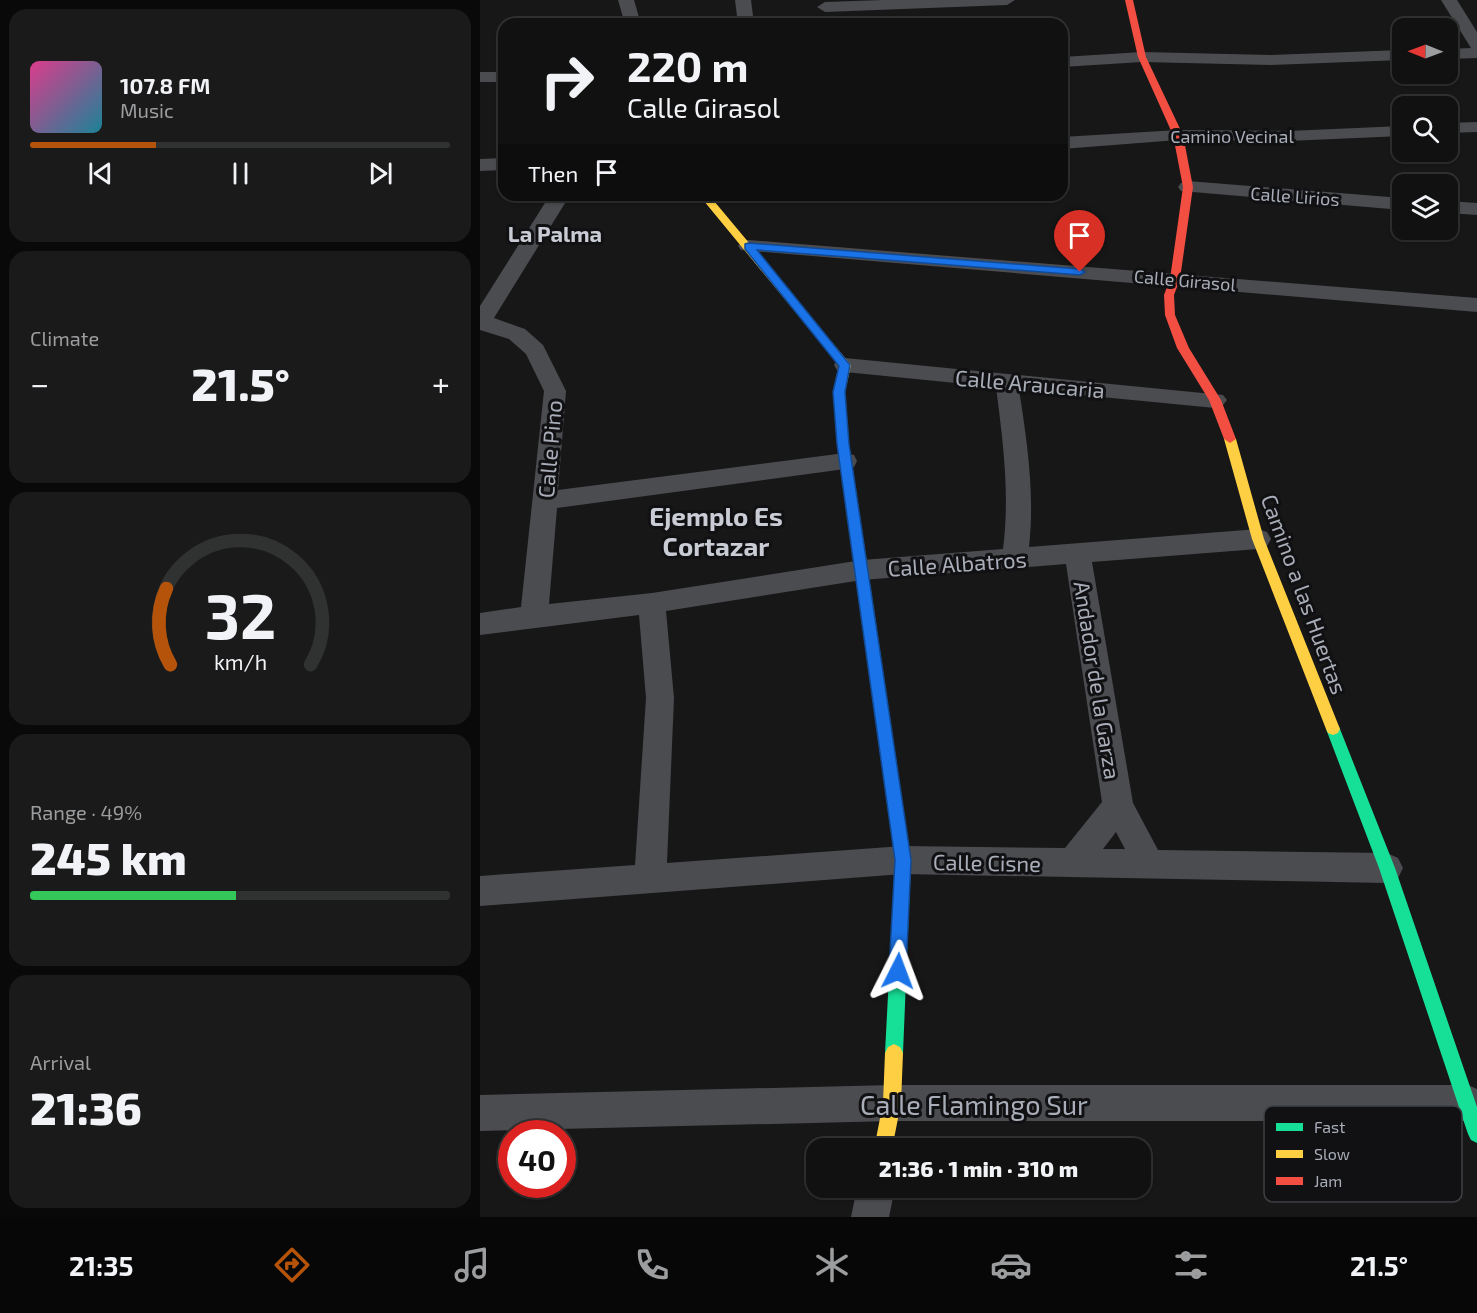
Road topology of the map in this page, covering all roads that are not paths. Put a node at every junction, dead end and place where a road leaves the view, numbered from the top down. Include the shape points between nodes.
1 (626, 0) edge
2 (743, 0) edge
3 (1007, 0) edge
4 (1129, 0) edge
5 (1449, 0) edge
6 (824, 3) edge
7 (631, 18) edge
8 (745, 18) edge
9 (828, 18) edge
10 (1477, 45) edge
11 (1477, 53) edge
12 (1458, 54) edge
13 (1392, 55) edge
14 (1142, 57) junction
15 (1068, 62) edge
16 (480, 77) edge
17 (498, 77) edge
18 (1477, 127) edge
19 (1458, 128) edge
20 (1392, 131) edge
21 (1178, 135) junction
22 (1068, 143) edge
23 (498, 164) edge
24 (480, 165) edge
25 (1188, 187) junction
26 (556, 201) edge
27 (709, 201) edge
28 (1392, 203) edge
29 (1458, 208) edge
30 (1477, 209) edge
31 (748, 246) junction
32 (1175, 279) junction
33 (1477, 305) edge
34 (481, 322) edge
35 (845, 365) junction
36 (1006, 380) junction
37 (1215, 400) junction
38 (845, 461) junction
39 (545, 501) junction
40 (1258, 539) junction
41 (1078, 555) junction
42 (1015, 559) junction
43 (862, 570) junction
44 (652, 603) junction
45 (534, 616) junction
46 (480, 624) edge
47 (1118, 805) junction
48 (903, 860) junction
49 (1073, 863) junction
50 (1149, 864) junction
51 (1387, 868) junction
52 (650, 880) junction
53 (480, 891) edge
54 (892, 1103) junction
55 (480, 1113) edge
56 (1264, 1113) edge
57 (1472, 1118) edge
58 (885, 1138) edge
59 (874, 1198) edge
60 (870, 1217) edge

1 - 7 street
2 - 8 street
3 - 6 street
4 - 14 street, Camino a las Huertas
5 - 10 street
6 - 9 street
11 - 12 street
13 - 14 street via 1271,60
14 - 15 street
14 - 21 street, Camino a las Huertas
16 - 17 street
18 - 19 street
20 - 21 street, Camino Vecinal
21 - 22 street, Camino Vecinal
21 - 25 street, Camino a las Huertas
23 - 24 street
25 - 28 street, Calle Lirios
25 - 32 street, Camino a las Huertas
26 - 34 street, Calle Pino
27 - 31 street
29 - 30 street
31 - 32 street, Calle Girasol
31 - 35 street
32 - 33 street, Calle Girasol
32 - 37 street, Camino a las Huertas via 1169,295 1170,315 1183,348
34 - 39 street, Calle Pino via 517,334 535,350 555,391
35 - 36 street, Calle Araucaria
35 - 38 street via 839,392
36 - 37 street, Calle Araucaria
36 - 42 street via 1018,463 1020,513
37 - 40 street, Camino a las Huertas via 1234,446
38 - 39 street
38 - 43 street
39 - 45 street, Calle Pino
40 - 41 street, Calle Albatros
40 - 51 street, Camino a las Huertas
41 - 42 street, Calle Albatros
41 - 47 street, Andador de la Garza
42 - 43 street, Calle Albatros
43 - 44 street, Calle Albatros
43 - 48 street
44 - 45 street, Calle Albatros
44 - 52 street via 660,698
45 - 46 street, Calle Albatros
47 - 49 street, Andador de la Garza
47 - 50 street, Andador de la Garza
48 - 49 street, Calle Cisne
48 - 52 street, Calle Cisne
48 - 54 street
49 - 50 street, Calle Cisne
50 - 51 street, Calle Cisne
51 - 57 street, Camino a las Huertas
52 - 53 street, Calle Cisne
54 - 55 street, Calle Flamingo Sur
54 - 56 street, Calle Flamingo Sur
54 - 58 street
59 - 60 street

